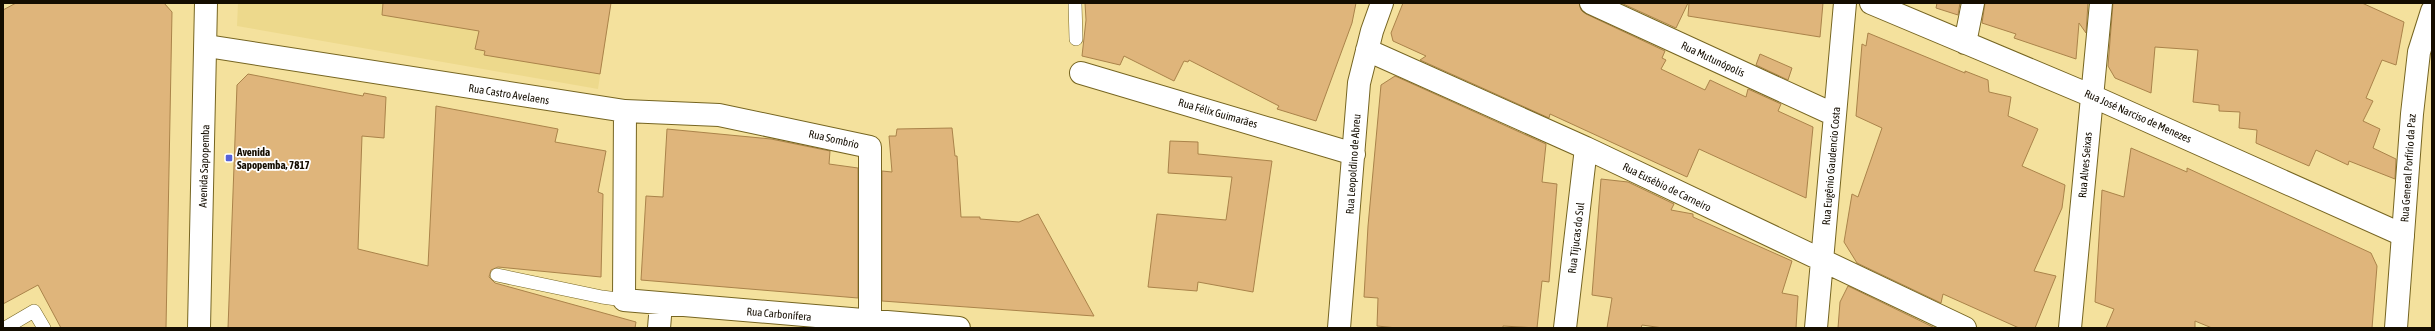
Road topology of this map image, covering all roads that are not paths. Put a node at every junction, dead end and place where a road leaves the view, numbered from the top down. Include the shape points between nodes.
1 (206, 3) edge
2 (1075, 3) edge
3 (1382, 3) edge
4 (1591, 3) edge
5 (1845, 3) edge
6 (1871, 3) edge
7 (1973, 3) edge
8 (2101, 3) edge
9 (2432, 11) edge
10 (1076, 39) dead end
11 (1966, 43) junction
12 (207, 46) junction
13 (1367, 50) junction
14 (1081, 73) dead end
15 (2092, 96) junction
16 (625, 111) junction
17 (1835, 115) junction
18 (1586, 148) junction
19 (1354, 154) junction
20 (2403, 235) junction
21 (1822, 260) junction
22 (497, 275) dead end
23 (624, 300) junction
24 (661, 304) junction
25 (870, 322) junction
26 (5, 328) edge
27 (44, 328) edge
28 (199, 328) edge
29 (659, 328) edge
30 (959, 328) edge
31 (1339, 328) edge
32 (1565, 328) edge
33 (1816, 328) edge
34 (1965, 328) edge
35 (2070, 328) edge
36 (2396, 328) edge

1 - 12 street, Avenida Sapopemba
2 - 10 lane
3 - 13 street, Rua Leopoldino de Abreu
4 - 17 street, Rua Mutunópolis
5 - 17 street, Rua Eugênio Gaudencio Costa
6 - 11 street, Rua José Narciso de Menezes
7 - 11 street
8 - 15 street, Rua Alves Seixas
9 - 20 street, Rua General Porfírio da Paz via 2419,52
11 - 15 street, Rua José Narciso de Menezes
12 - 16 street, Rua Castro Avelaens
12 - 28 street, Avenida Sapopemba
13 - 18 street, Rua Eusébio de Carneiro
13 - 19 street, Rua Leopoldino de Abreu via 1359,83
14 - 19 street, Rua Félix Guimarães
15 - 20 street, Rua José Narciso de Menezes
15 - 35 street, Rua Alves Seixas
16 - 23 street
16 - 25 street, Rua Sombrio via 719,115 870,147
17 - 21 street, Rua Eugênio Gaudencio Costa
18 - 21 street, Rua Eusébio de Carneiro
18 - 32 street, Rua Tijucas do Sul
19 - 31 street, Rua Leopoldino de Abreu
20 - 36 street, Rua General Porfírio da Paz
21 - 33 street, Rua Eugênio Gaudencio Costa
21 - 34 street, Rua Eusébio de Carneiro
22 - 23 lane
23 - 24 street, Rua Carbonífera
24 - 25 street, Rua Carbonífera
24 - 29 street
25 - 30 street, Rua Carbonífera
26 - 27 lane via 34,311

